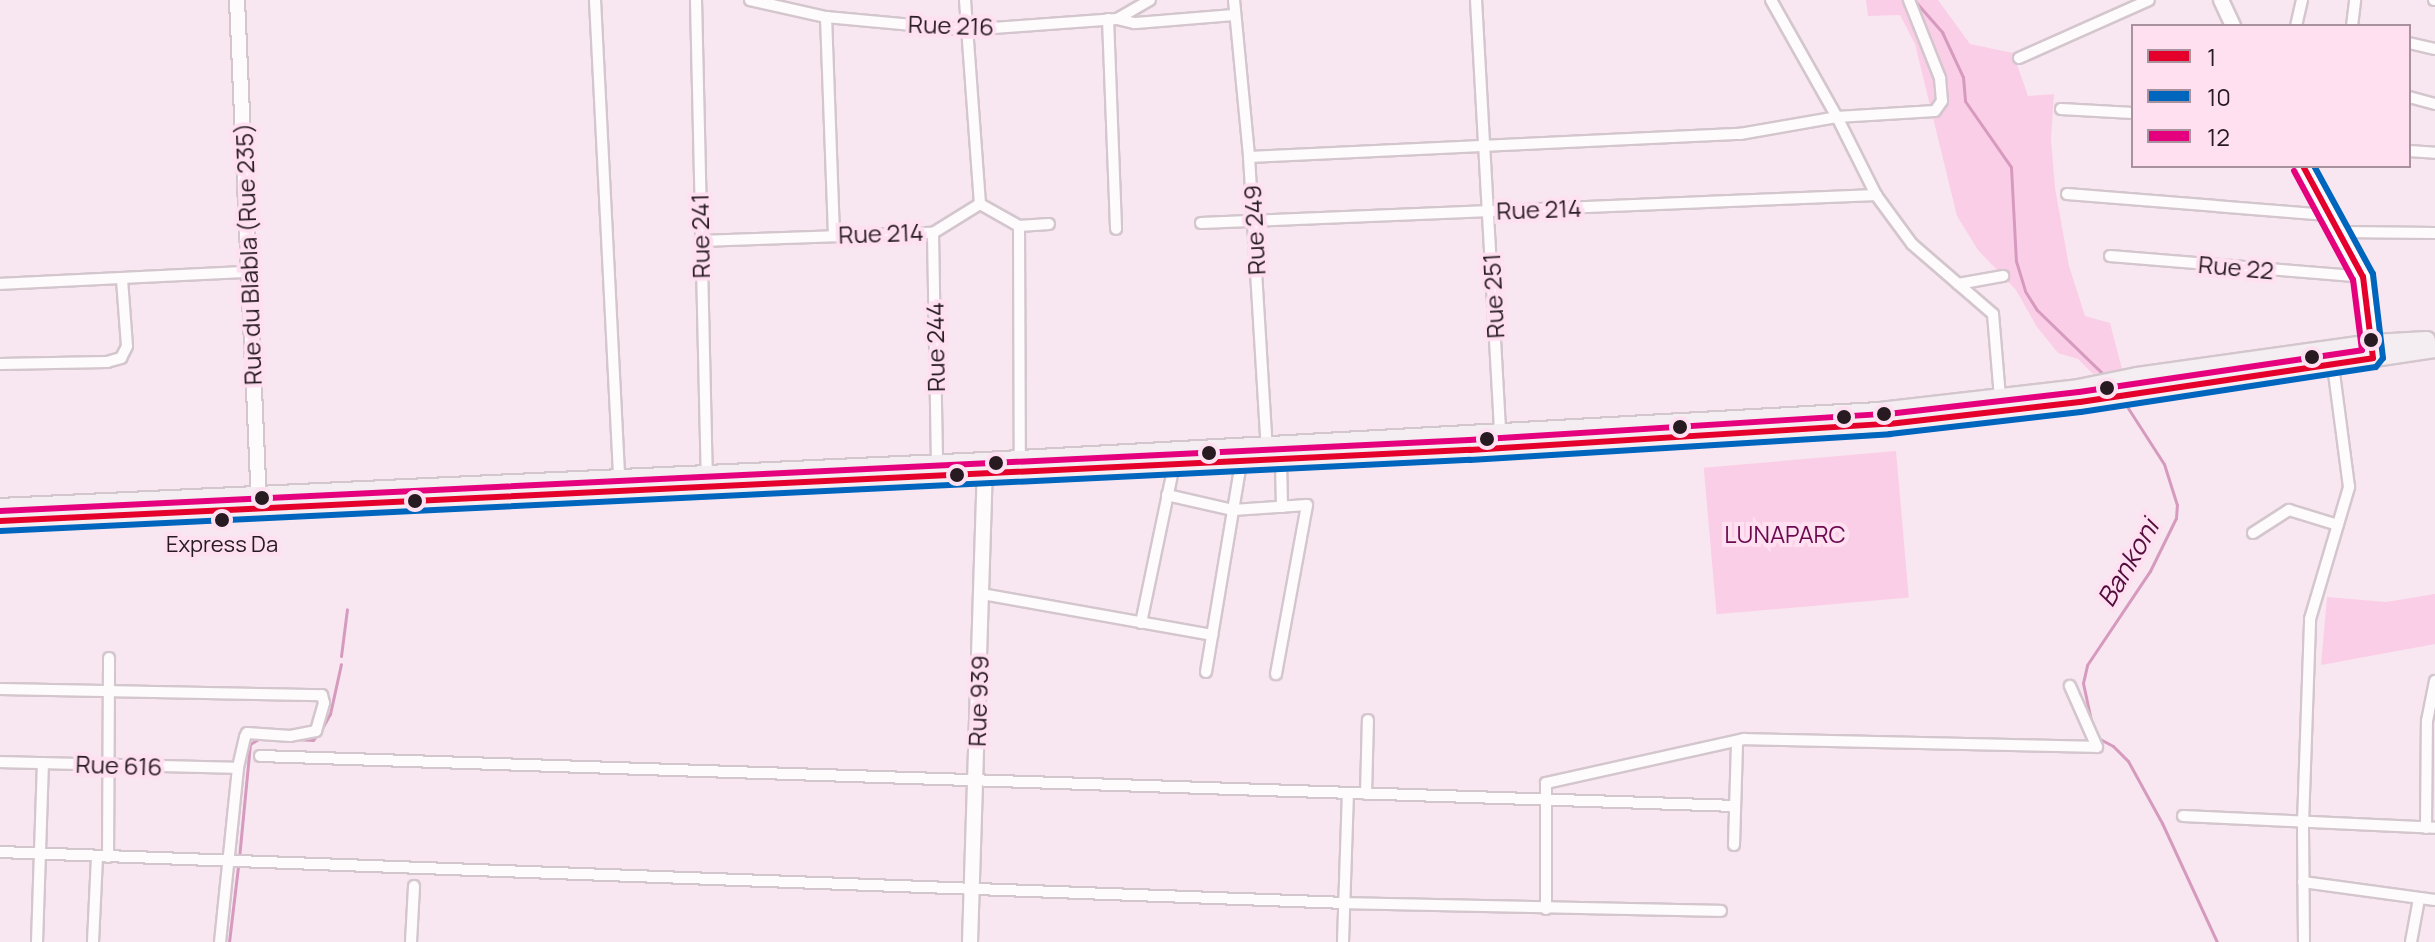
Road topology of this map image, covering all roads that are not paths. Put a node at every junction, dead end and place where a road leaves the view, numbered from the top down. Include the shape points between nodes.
1 (237, 0) edge
2 (595, 0) edge
3 (696, 0) edge
4 (750, 0) edge
5 (965, 0) edge
6 (1150, 0) edge
7 (1234, 0) edge
8 (1476, 0) edge
9 (1771, 0) edge
10 (1909, 0) edge
11 (2149, 0) edge
12 (2221, 0) edge
13 (2302, 0) edge
14 (2355, 0) edge
15 (1235, 15) junction
16 (826, 17) junction
17 (1112, 19) junction
18 (2232, 24) edge
19 (2296, 24) edge
20 (2352, 24) edge
21 (966, 30) junction
22 (2411, 43) edge
23 (2435, 49) edge
24 (2019, 58) dead end
25 (2411, 98) edge
26 (2435, 104) edge
27 (2061, 109) dead end
28 (2131, 113) edge
29 (1837, 117) junction
30 (1484, 146) junction
31 (2411, 151) edge
32 (2435, 153) edge
33 (1249, 157) junction
34 (2304, 168) edge
35 (2067, 194) dead end
36 (1876, 195) junction
37 (980, 204) junction
38 (1488, 211) junction
39 (2330, 215) junction
40 (1253, 221) junction
41 (1201, 223) dead end
42 (1049, 224) dead end
43 (1019, 226) junction
44 (1116, 229) dead end
45 (2341, 232) junction
46 (933, 233) junction
47 (2435, 233) edge
48 (834, 234) junction
49 (700, 241) junction
50 (2110, 256) dead end
51 (249, 272) junction
52 (2003, 276) dead end
53 (2363, 277) junction
54 (122, 280) junction
55 (0, 284) edge
56 (1958, 284) junction
57 (2435, 339) edge
58 (2435, 349) edge
59 (2373, 351) junction
60 (0, 364) edge
61 (2333, 365) junction
62 (2079, 395) junction
63 (2000, 397) junction
64 (1501, 440) junction
65 (1272, 455) junction
66 (1020, 459) junction
67 (937, 462) junction
68 (1241, 462) junction
69 (1174, 465) junction
70 (985, 468) junction
71 (707, 472) junction
72 (619, 476) junction
73 (1167, 495) junction
74 (258, 501) junction
75 (0, 507) edge
76 (1282, 507) junction
77 (1233, 510) junction
78 (0, 521) edge
79 (2338, 525) junction
80 (2253, 533) dead end
81 (982, 594) junction
82 (1141, 623) junction
83 (1212, 635) junction
84 (109, 658) dead end
85 (1206, 672) dead end
86 (1276, 674) dead end
87 (2435, 681) edge
88 (2070, 686) dead end
89 (0, 689) edge
90 (109, 692) junction
91 (1368, 720) dead end
92 (1737, 741) junction
93 (260, 756) dead end
94 (0, 762) edge
95 (43, 763) junction
96 (108, 765) junction
97 (238, 768) junction
98 (975, 780) junction
99 (1348, 793) junction
100 (1366, 794) junction
101 (1547, 800) junction
102 (1735, 806) junction
103 (2183, 816) dead end
104 (2303, 823) junction
105 (2431, 828) edge
106 (1734, 845) dead end
107 (0, 852) edge
108 (42, 854) junction
109 (102, 856) junction
110 (231, 862) junction
111 (2303, 882) junction
112 (414, 886) dead end
113 (972, 889) junction
114 (2419, 899) junction
115 (2435, 900) edge
116 (1344, 903) junction
117 (1546, 909) junction
118 (1721, 911) dead end
119 (37, 942) edge
120 (93, 942) edge
121 (220, 942) edge
122 (411, 942) edge
123 (970, 942) edge
124 (1343, 942) edge
125 (2304, 942) edge
126 (2411, 942) edge

1 - 51 main road, Rue du Blabla (Rue 235)
2 - 72 street
3 - 49 street, Rue 241
4 - 16 street, Rue 216
5 - 21 street
6 - 17 street, Rue 216
7 - 15 street, Rue 249
8 - 30 street, Rue 251
9 - 29 street
10 - 29 street via 1940,78 1940,107
11 - 24 street
12 - 18 main road
13 - 19 street
14 - 20 street
15 - 17 street via 1135,23
15 - 33 street, Rue 249
16 - 21 street, Rue 216
16 - 48 street
17 - 21 street, Rue 216
17 - 44 street
21 - 37 street
22 - 23 street
25 - 26 street
27 - 28 street
29 - 30 street via 1740,134
29 - 36 street
30 - 33 street
30 - 38 street, Rue 251
31 - 32 street
33 - 40 street, Rue 249
34 - 39 main road
35 - 39 street
36 - 38 street, Rue 214
36 - 56 street via 1912,244
37 - 43 street
37 - 46 street, Rue 214
38 - 40 street, Rue 214
38 - 64 street, Rue 251
39 - 45 main road
40 - 41 street, Rue 214
40 - 65 street, Rue 249
42 - 43 street
43 - 66 street
45 - 47 street
45 - 53 main road
46 - 48 street, Rue 214
46 - 67 street, Rue 244
48 - 49 street, Rue 214
49 - 71 street, Rue 241
50 - 53 street, Rue 22
51 - 54 street
51 - 74 main road, Rue du Blabla (Rue 235)
52 - 56 street
53 - 59 main road
54 - 55 street
54 - 60 street via 127,346 121,358
56 - 63 street via 1993,314
57 - 59 main road
58 - 59 main road
59 - 61 main road
59 - 62 main road via 2137,376
61 - 62 main road via 2149,392
61 - 79 street via 2349,487
62 - 63 main road
62 - 64 main road via 1889,424
63 - 64 main road
64 - 65 main road
65 - 66 main road
65 - 68 main road
65 - 76 street, Rue 249
66 - 70 main road
67 - 70 main road
67 - 71 main road
68 - 69 main road
68 - 77 street
69 - 70 main road
69 - 73 street
70 - 74 main road
70 - 81 main road, Rue 939
71 - 72 main road
72 - 74 main road
73 - 77 street
73 - 82 street
74 - 75 main road
74 - 78 main road
76 - 77 street
76 - 86 street via 1307,505
77 - 83 street
79 - 80 street via 2289,510
79 - 104 street via 2310,619
81 - 82 street
81 - 98 main road, Rue 939
82 - 83 street
83 - 85 street
84 - 90 street
87 - 105 street via 2427,721
88 - 92 street via 2097,747
89 - 90 street
90 - 96 street
90 - 97 street via 322,695 316,731 290,736 247,733
91 - 100 street
92 - 101 street via 1546,783
92 - 102 street
93 - 98 street
94 - 95 street, Rue 616
95 - 96 street, Rue 616
95 - 108 street
96 - 97 street, Rue 616
96 - 109 street
97 - 110 street
98 - 99 street
98 - 113 main road, Rue 939
99 - 100 street
99 - 116 street
100 - 101 street
101 - 102 street
101 - 117 street
102 - 106 street
103 - 104 street
104 - 105 street
104 - 111 street
107 - 108 street
108 - 109 street
108 - 119 street
109 - 110 street
109 - 120 street
110 - 113 street
110 - 121 street
111 - 114 street
111 - 125 street
112 - 122 street
113 - 116 street
113 - 123 main road, Rue 939
114 - 115 street
114 - 126 street
116 - 117 street
116 - 124 street
117 - 118 street

